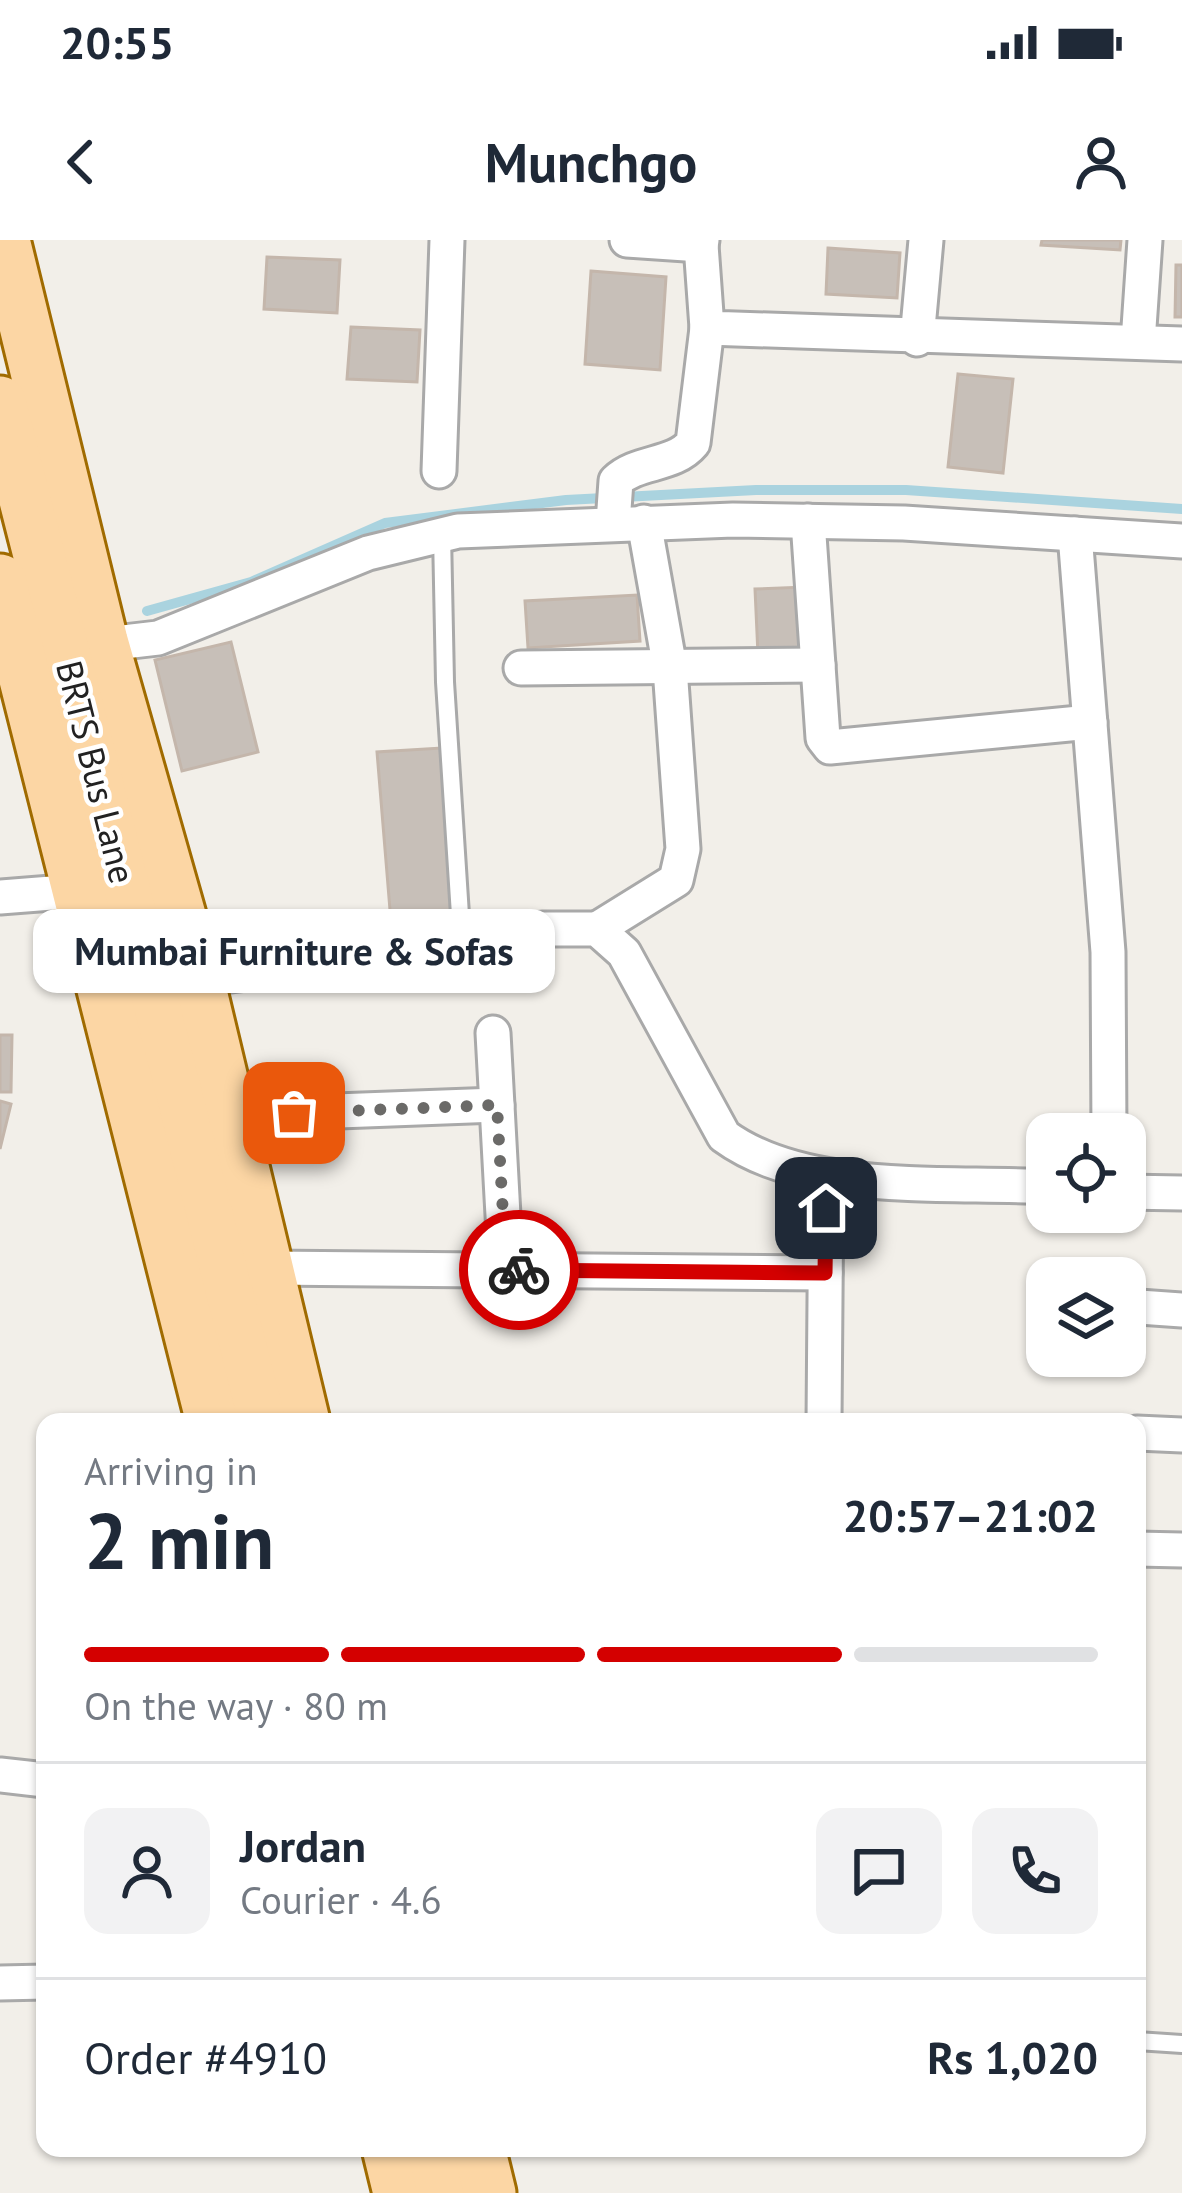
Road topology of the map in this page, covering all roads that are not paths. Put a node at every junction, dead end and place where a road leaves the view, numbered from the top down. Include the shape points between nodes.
1 (4, 240) edge
2 (447, 240) edge
3 (627, 240) edge
4 (926, 240) edge
5 (1145, 240) edge
6 (702, 242) edge
7 (707, 328) junction
8 (917, 339) junction
9 (1138, 342) junction
10 (1182, 344) edge
11 (0, 402) edge
12 (439, 470) dead end
13 (622, 508) junction
14 (808, 521) junction
15 (442, 534) junction
16 (1075, 534) junction
17 (1182, 541) edge
18 (0, 580) edge
19 (47, 659) edge
20 (818, 665) junction
21 (520, 668) dead end
22 (670, 668) junction
23 (1090, 722) junction
24 (77, 891) junction
25 (0, 897) edge
26 (597, 929) junction
27 (462, 946) junction
28 (198, 980) junction
29 (493, 1033) dead end
30 (497, 1105) junction
31 (1109, 1113) edge
32 (231, 1115) junction
33 (826, 1176) junction
34 (1026, 1186) edge
35 (1146, 1192) edge
36 (1182, 1193) edge
37 (268, 1268) junction
38 (506, 1270) junction
39 (825, 1273) junction
40 (1146, 1307) edge
41 (1182, 1310) edge
42 (210, 1413) edge
43 (257, 1413) edge
44 (302, 1413) edge
45 (824, 1413) edge
46 (1146, 1433) edge
47 (1182, 1435) edge
48 (1146, 1549) edge
49 (1182, 1550) edge
50 (0, 1775) edge
51 (36, 1779) edge
52 (0, 1982) edge
53 (36, 1982) edge
54 (1146, 2042) edge
55 (1182, 2044) edge
56 (390, 2157) edge
57 (435, 2157) edge
58 (481, 2157) edge
59 (399, 2193) edge
60 (443, 2193) edge
61 (490, 2193) edge

1 - 19 main road
2 - 12 street
3 - 6 street
4 - 8 street
5 - 9 street
6 - 7 street
7 - 8 street
7 - 13 street via 693,443 683,455 624,473
8 - 9 street
9 - 10 street
11 - 19 main road, BRTS Bus Lane
13 - 14 street
13 - 15 street
13 - 22 street
14 - 16 street
14 - 20 street
15 - 19 street via 368,553 158,638
15 - 27 lane
16 - 17 street
16 - 23 street
18 - 19 main road
19 - 24 main road
19 - 28 main road
19 - 43 main road, BRTS Bus Lane
20 - 22 street
20 - 23 street via 830,747
21 - 22 street
22 - 26 street via 681,865 666,888
23 - 31 street via 1108,952
24 - 25 street
24 - 42 main road
26 - 27 street via 542,929
26 - 33 street via 624,953 724,1136 776,1164
27 - 28 street
28 - 32 main road
29 - 30 street
30 - 32 street
30 - 38 street
32 - 37 main road
33 - 34 street
33 - 39 street
35 - 36 street
37 - 38 street
37 - 44 main road
38 - 39 street
39 - 45 street
40 - 41 street
46 - 47 street
48 - 49 street
50 - 51 street
52 - 53 street
54 - 55 lane
56 - 59 main road
57 - 60 main road
58 - 61 main road

